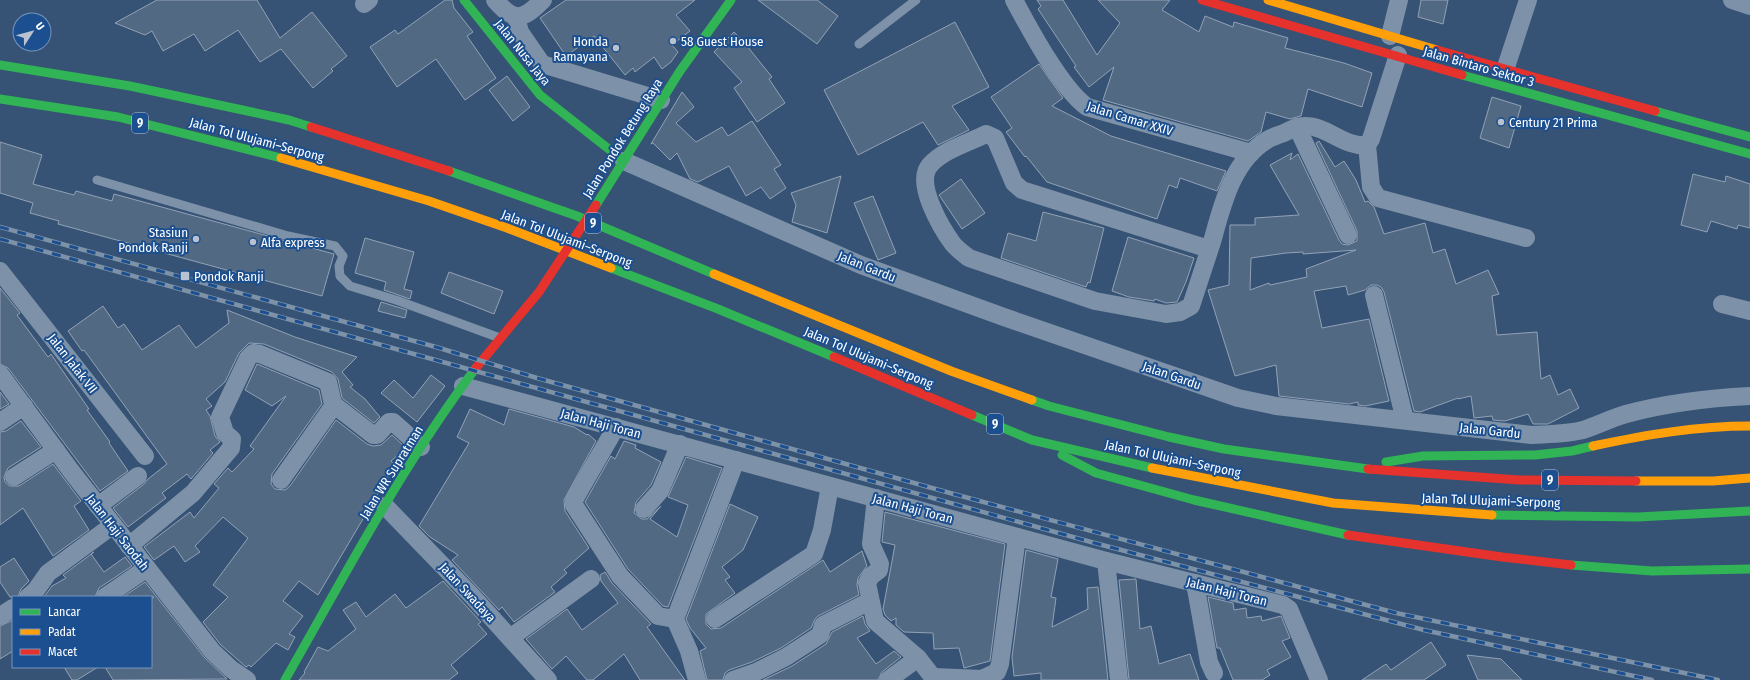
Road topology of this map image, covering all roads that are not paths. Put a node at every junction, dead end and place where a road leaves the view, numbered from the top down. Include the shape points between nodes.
1 (464, 0) edge
2 (495, 0) edge
3 (543, 0) edge
4 (731, 0) edge
5 (916, 0) edge
6 (1014, 0) edge
7 (1202, 0) edge
8 (1268, 0) edge
9 (1399, 0) edge
10 (1528, 0) edge
11 (1732, 0) edge
12 (1750, 6) edge
13 (516, 17) junction
14 (1390, 36) junction
15 (859, 44) dead end
16 (1398, 55) junction
17 (0, 65) edge
18 (1505, 70) junction
19 (0, 99) edge
20 (661, 100) junction
21 (1297, 127) junction
22 (1750, 137) edge
23 (1367, 145) junction
24 (1251, 153) junction
25 (1750, 154) edge
26 (622, 165) junction
27 (97, 180) dead end
28 (1348, 235) dead end
29 (1526, 238) dead end
30 (1209, 249) junction
31 (0, 271) edge
32 (539, 292) joint
33 (1374, 295) dead end
34 (1722, 304) dead end
35 (1750, 311) edge
36 (502, 339) junction
37 (0, 374) edge
38 (462, 386) junction
39 (1750, 396) edge
40 (334, 405) junction
41 (24, 406) junction
42 (1405, 420) junction
43 (0, 422) edge
44 (1750, 426) edge
45 (616, 427) junction
46 (1032, 440) junction
47 (680, 444) junction
48 (421, 447) junction
49 (56, 450) junction
50 (145, 456) dead end
51 (736, 460) junction
52 (1351, 468) junction
53 (138, 476) dead end
54 (14, 477) dead end
55 (1750, 478) edge
56 (281, 480) dead end
57 (830, 486) junction
58 (876, 498) junction
59 (98, 506) junction
60 (385, 506) junction
61 (644, 509) dead end
62 (1750, 511) edge
63 (113, 525) junction
64 (1017, 537) junction
65 (129, 546) junction
66 (1106, 561) junction
67 (147, 568) junction
68 (1750, 570) edge
69 (591, 579) dead end
70 (1195, 583) junction
71 (29, 596) edge
72 (105, 596) edge
73 (870, 601) junction
74 (12, 609) edge
75 (0, 616) edge
76 (12, 617) edge
77 (675, 619) junction
78 (715, 619) dead end
79 (510, 638) junction
80 (918, 658) junction
81 (1214, 673) dead end
82 (934, 679) edge
83 (247, 680) edge
84 (285, 680) edge
85 (548, 680) edge
86 (697, 680) edge
87 (733, 680) edge
88 (888, 680) edge
89 (1119, 680) edge
90 (1319, 680) edge

1 - 26 main road, Jalan Nusa Jaya via 540,95
2 - 13 street via 506,12
3 - 13 street via 529,14
4 - 20 main road, Jalan Pondok Betung Raya
5 - 15 lane
6 - 24 street, Jalan Camar XXIV via 1065,85 1076,99 1087,107
7 - 16 main road, Jalan Bintaro Sektor 3
8 - 14 main road, Jalan Bintaro Sektor 3
9 - 14 street
10 - 18 street
11 - 12 street
13 - 20 street via 520,32 542,64
14 - 18 main road, Jalan Bintaro Sektor 3
16 - 23 street
16 - 25 main road, Jalan Bintaro Sektor 3
17 - 52 main road, Jalan Tol Ulujami–Serpong / 9 via 130,86 289,120 440,168 577,216 944,368 1048,406 1224,449
18 - 22 main road, Jalan Bintaro Sektor 3
19 - 46 main road, Jalan Tol Ulujami–Serpong / 9 via 126,119 278,156 429,201 507,228 718,309
20 - 26 main road, Jalan Pondok Betung Raya
21 - 23 street via 1319,129 1358,146
21 - 24 street via 1267,140
21 - 28 street
23 - 29 street via 1371,187 1378,198
24 - 30 street via 1226,194
26 - 32 main road, Jalan Pondok Betung Raya
26 - 42 street, Jalan Gardu via 861,265 1238,398 1276,406
27 - 36 lane via 288,236 335,246 343,256 339,266 340,276 350,286
30 - 30 street via 1188,309 1166,314 1095,301 969,258 954,245 930,206 925,176 928,167 938,157 990,134 995,138 1014,183 1022,190
31 - 50 street, Jalan Jalak VII
32 - 36 main road, Jalan WR Supratman
33 - 42 street
34 - 35 street
36 - 38 main road, Jalan WR Supratman
37 - 41 street, Jalan Haji Saodah
38 - 45 street, Jalan Haji Toran
38 - 48 main road, Jalan WR Supratman
39 - 42 street, Jalan Gardu via 1658,406 1625,414 1583,430 1558,434 1532,435
40 - 48 street via 375,436 393,422
40 - 56 street
40 - 65 street via 328,382 253,353 248,358 220,417 225,433 232,439 231,448 193,493
41 - 43 street
41 - 49 street, Jalan Haji Saodah
44 - 52 main road via 1716,426 1648,434 1572,451 1535,455 1423,456
45 - 47 street, Jalan Haji Toran
45 - 77 street via 574,500 574,505 620,576 658,616
46 - 62 main road, Jalan Tol Ulujami–Serpong / 9 via 1180,474 1333,503 1499,515 1638,517
46 - 68 main road via 1096,473 1194,500 1335,533 1600,568 1652,571
47 - 51 street, Jalan Haji Toran
47 - 61 street via 660,491
48 - 60 main road, Jalan WR Supratman
49 - 54 street
49 - 59 street, Jalan Haji Saodah
51 - 57 street, Jalan Haji Toran
51 - 77 street
52 - 55 main road, Jalan Tol Ulujami–Serpong / 9 via 1519,480 1712,481
53 - 59 street
57 - 58 street, Jalan Haji Toran
57 - 78 street via 822,530 814,554
58 - 64 street, Jalan Haji Toran
58 - 73 street via 871,544 880,564 879,570 868,580
59 - 63 street, Jalan Haji Saodah
60 - 79 street, Jalan Swadaya
60 - 84 main road, Jalan WR Supratman
63 - 65 street, Jalan Haji Saodah
63 - 71 street via 48,573
64 - 66 street, Jalan Haji Toran
64 - 82 street via 997,672 982,679
65 - 67 street, Jalan Haji Saodah
66 - 70 street, Jalan Haji Toran
66 - 89 street
67 - 72 street
67 - 83 street, Jalan Haji Saodah via 212,651 230,669
69 - 79 street
70 - 81 street via 1209,662
70 - 90 street, Jalan Haji Toran via 1287,606
73 - 80 street via 878,625
73 - 87 street via 823,624 820,635 786,657
74 - 75 street
75 - 76 street
77 - 86 street via 689,651
79 - 85 street, Jalan Swadaya
80 - 82 street
80 - 88 street

